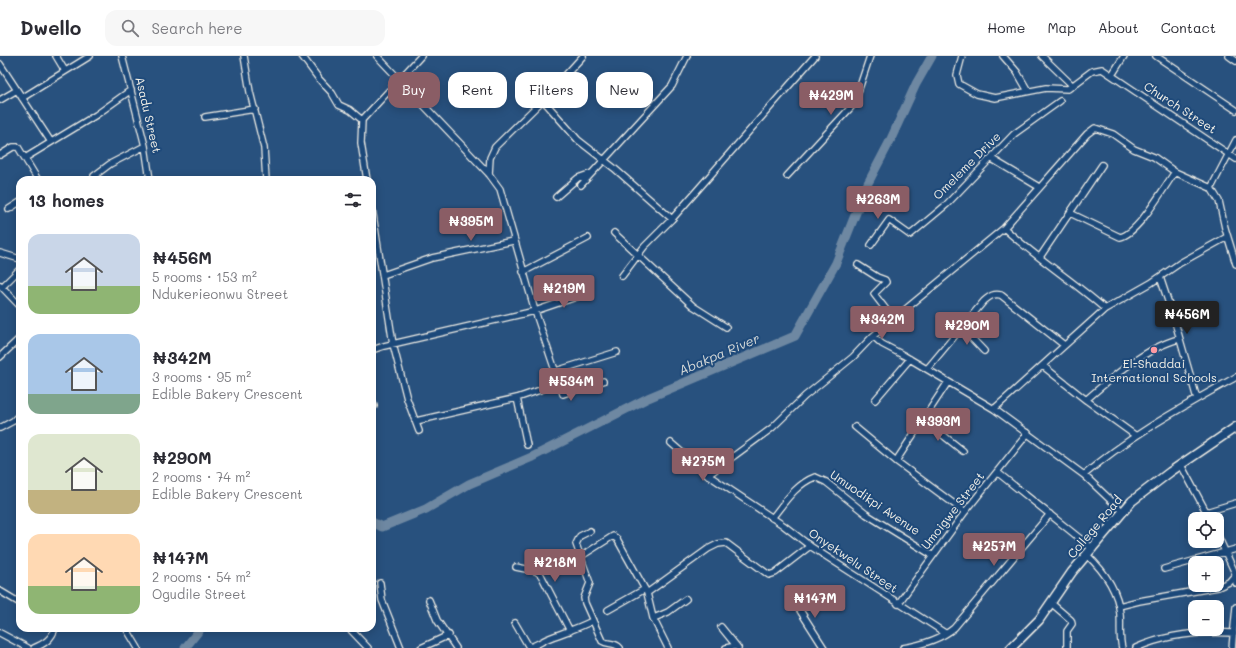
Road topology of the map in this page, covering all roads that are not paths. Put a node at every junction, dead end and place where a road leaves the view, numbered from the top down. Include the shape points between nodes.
1 (56, 56) edge
2 (90, 56) edge
3 (122, 56) edge
4 (244, 56) edge
5 (377, 56) edge
6 (421, 56) edge
7 (583, 56) edge
8 (687, 56) edge
9 (815, 56) edge
10 (870, 56) edge
11 (962, 56) edge
12 (1003, 56) edge
13 (1042, 56) edge
14 (1052, 56) edge
15 (1124, 56) edge
16 (1156, 56) edge
17 (1228, 56) edge
18 (302, 57) edge
19 (1047, 61) junction
20 (1236, 61) edge
21 (0, 64) edge
22 (65, 71) junction
23 (393, 72) edge
24 (408, 72) edge
25 (568, 72) edge
26 (1112, 75) junction
27 (1073, 86) junction
28 (18, 90) junction
29 (131, 90) junction
30 (1028, 91) junction
31 (388, 93) edge
32 (22, 98) junction
33 (0, 100) edge
34 (1060, 101) dead end
35 (428, 108) edge
36 (535, 108) edge
37 (550, 108) edge
38 (255, 109) junction
39 (1236, 110) edge
40 (205, 117) dead end
41 (364, 118) junction
42 (1236, 140) edge
43 (51, 142) junction
44 (145, 146) junction
45 (1228, 153) junction
46 (0, 155) edge
47 (25, 158) junction
48 (992, 159) junction
49 (1236, 159) edge
50 (603, 160) junction
51 (1102, 164) dead end
52 (1175, 172) junction
53 (592, 173) junction
54 (490, 174) junction
55 (36, 176) edge
56 (94, 176) edge
57 (149, 176) edge
58 (266, 176) edge
59 (366, 176) edge
60 (787, 176) dead end
61 (581, 185) dead end
62 (1039, 187) junction
63 (1211, 188) junction
64 (556, 197) dead end
65 (16, 205) edge
66 (10, 209) dead end
67 (1070, 213) junction
68 (672, 219) junction
69 (1004, 228) junction
70 (376, 232) edge
71 (614, 233) dead end
72 (1227, 237) junction
73 (588, 238) dead end
74 (513, 241) junction
75 (871, 245) dead end
76 (0, 253) edge
77 (639, 255) junction
78 (1040, 257) junction
79 (16, 258) edge
80 (1236, 264) edge
81 (858, 265) dead end
82 (523, 272) junction
83 (16, 273) edge
84 (383, 275) junction
85 (622, 276) dead end
86 (1160, 277) junction
87 (1, 286) edge
88 (588, 293) dead end
89 (16, 302) edge
90 (1104, 309) junction
91 (535, 311) junction
92 (894, 320) junction
93 (726, 327) dead end
94 (962, 328) junction
95 (874, 336) junction
96 (1179, 339) junction
97 (16, 342) edge
98 (393, 344) junction
99 (1064, 345) junction
100 (376, 349) edge
101 (984, 351) dead end
102 (617, 352) dead end
103 (0, 357) edge
104 (910, 359) junction
105 (1043, 366) junction
106 (927, 369) junction
107 (556, 371) junction
108 (558, 377) junction
109 (1236, 377) edge
110 (603, 381) dead end
111 (948, 382) junction
112 (517, 398) junction
113 (1197, 399) junction
114 (875, 400) dead end
115 (1086, 400) junction
116 (994, 409) junction
117 (16, 418) edge
118 (924, 420) junction
119 (416, 421) junction
120 (855, 427) dead end
121 (1236, 427) edge
122 (0, 428) edge
123 (419, 431) dead end
124 (1028, 433) junction
125 (1136, 436) junction
126 (671, 443) dead end
127 (527, 446) dead end
128 (963, 451) dead end
129 (896, 461) junction
130 (1181, 464) junction
131 (997, 472) junction
132 (708, 475) junction
133 (1084, 475) junction
134 (1236, 503) edge
135 (1122, 511) junction
136 (965, 512) junction
137 (1206, 512) joint
138 (1050, 514) junction
139 (772, 518) junction
140 (590, 531) dead end
141 (810, 546) junction
142 (1224, 548) edge
143 (1236, 549) edge
144 (1225, 551) junction
145 (1090, 552) junction
146 (932, 555) junction
147 (580, 557) junction
148 (516, 567) dead end
149 (1164, 569) dead end
150 (1235, 574) edge
151 (380, 583) dead end
152 (1236, 583) edge
153 (646, 591) junction
154 (0, 592) edge
155 (686, 599) dead end
156 (429, 600) dead end
157 (16, 601) edge
158 (794, 601) dead end
159 (1051, 603) junction
160 (898, 604) junction
161 (1119, 606) junction
162 (1236, 607) edge
163 (608, 610) dead end
164 (654, 618) junction
165 (592, 621) junction
166 (515, 623) dead end
167 (721, 627) dead end
168 (570, 631) junction
169 (53, 632) edge
170 (128, 632) edge
171 (354, 632) edge
172 (0, 633) edge
173 (948, 633) junction
174 (1234, 633) junction
175 (449, 635) junction
176 (1015, 646) edge
177 (737, 647) edge
178 (28, 648) edge
179 (34, 648) edge
180 (138, 648) edge
181 (368, 648) edge
182 (401, 648) edge
183 (421, 648) edge
184 (456, 648) edge
185 (620, 648) edge
186 (668, 648) edge
187 (726, 648) edge
188 (823, 648) edge
189 (903, 648) edge
190 (1067, 648) edge
191 (1122, 648) edge
192 (1136, 648) edge
193 (1232, 648) edge

1 - 22 street
2 - 22 street
3 - 29 street, Asadu Street
4 - 38 street
5 - 23 street
6 - 24 street
7 - 25 street
8 - 50 street via 672,86
9 - 68 street
10 - 60 street via 854,104
11 - 30 street via 957,75 959,84 977,94 995,98
12 - 30 street via 1017,72
13 - 19 street
14 - 19 street
15 - 26 street
16 - 39 street
17 - 20 street
18 - 41 street via 332,93 338,105
19 - 27 street
21 - 28 street
22 - 32 street
26 - 27 street via 1102,69 1096,69
26 - 45 street, Church Street
27 - 30 street via 1066,89
28 - 32 street
28 - 33 street
29 - 43 street
29 - 44 street, Asadu Street
31 - 41 street
32 - 43 street
34 - 48 street, Omeleme Drive via 1014,134
35 - 54 street
36 - 54 street via 495,147 490,158
37 - 50 street via 578,140
38 - 40 street
38 - 58 street via 264,148
41 - 59 street via 361,143
42 - 45 street
43 - 47 street
44 - 56 street via 110,164
44 - 57 street, Asadu Street
45 - 49 street, Church Street
45 - 63 street
46 - 47 street via 16,146
47 - 55 street
48 - 62 street
48 - 75 street, Omeleme Drive via 976,172 946,205 910,235 889,220
50 - 53 street
50 - 68 street
51 - 67 street
52 - 62 street via 1154,157 1134,149 1114,134 1095,128
52 - 63 street
52 - 67 street via 1141,220 1125,236 1120,237
53 - 61 street
53 - 64 street via 578,178
54 - 74 street via 504,199
62 - 69 street
63 - 72 street via 1219,201
65 - 66 street
67 - 78 street
68 - 77 street
69 - 78 street
69 - 92 street
70 - 84 street
71 - 77 street
72 - 80 street
72 - 86 street
73 - 82 street
74 - 82 street
74 - 84 street via 432,258
76 - 79 street
77 - 85 street
77 - 93 street via 693,306
78 - 90 street
81 - 92 street via 885,280 886,282 874,294
82 - 91 street
83 - 87 street
84 - 98 street
86 - 90 street
86 - 96 street
87 - 89 street
88 - 91 street
90 - 99 street
91 - 98 street
91 - 107 street
92 - 95 street
94 - 99 street via 984,301 996,294 1001,295
94 - 101 street
94 - 106 street
95 - 104 street via 882,344
95 - 132 street via 772,428
96 - 113 street
96 - 115 street via 1150,353 1110,379
97 - 103 street
98 - 100 street
98 - 119 street via 407,399
99 - 105 street
102 - 107 street
104 - 106 street
104 - 114 street
105 - 115 street
105 - 116 street
106 - 111 street
107 - 108 street
108 - 110 street via 565,394
108 - 112 street via 543,389
109 - 113 street
111 - 116 street
111 - 118 street
112 - 119 street
112 - 127 street
113 - 125 street
115 - 125 street
116 - 124 street
117 - 122 street
118 - 128 street
118 - 129 street
119 - 123 street
120 - 129 street
121 - 130 main road, College Road
124 - 131 street, Umoigwe Street
124 - 133 street
125 - 133 street
126 - 132 street, Onyekwelu Street
129 - 136 street
130 - 135 main road, College Road
130 - 137 street
131 - 136 street, Umoigwe Street
131 - 138 street
132 - 139 street, Onyekwelu Street
133 - 135 street
134 - 137 street
135 - 145 main road, College Road
136 - 146 street, Umoigwe Street
138 - 145 street
138 - 173 street
139 - 141 street, Onyekwelu Street
139 - 146 street, Umuodikpi Avenue via 806,480 815,477 826,482 871,517
140 - 147 street via 577,540
141 - 153 street via 769,575 726,543 718,544
141 - 160 street, Onyekwelu Street
142 - 144 street
143 - 144 street
144 - 149 street
144 - 150 street
145 - 159 main road, College Road via 1072,572
145 - 161 street via 1110,583
146 - 160 street, Umoigwe Street
147 - 153 street via 613,536 630,560
147 - 165 street via 590,583 584,598
148 - 168 street via 536,571 541,575
150 - 152 street
150 - 161 street via 1229,582 1218,587
151 - 182 street via 382,600
153 - 163 street
153 - 164 street
154 - 157 street
155 - 164 street
156 - 175 street via 437,620
158 - 188 street
159 - 176 main road, College Road
159 - 190 street via 1071,620 1072,624 1067,631
160 - 173 street, Onyekwelu Street
161 - 191 street
162 - 174 street
164 - 186 street
165 - 168 street
165 - 185 street via 602,641
166 - 168 street via 529,647 535,647 547,639
167 - 177 street
169 - 179 street via 50,639
170 - 180 street
171 - 181 street
172 - 178 street
173 - 189 street
174 - 192 street via 1201,632 1160,639
174 - 193 street
175 - 183 street
175 - 184 street
177 - 187 street

